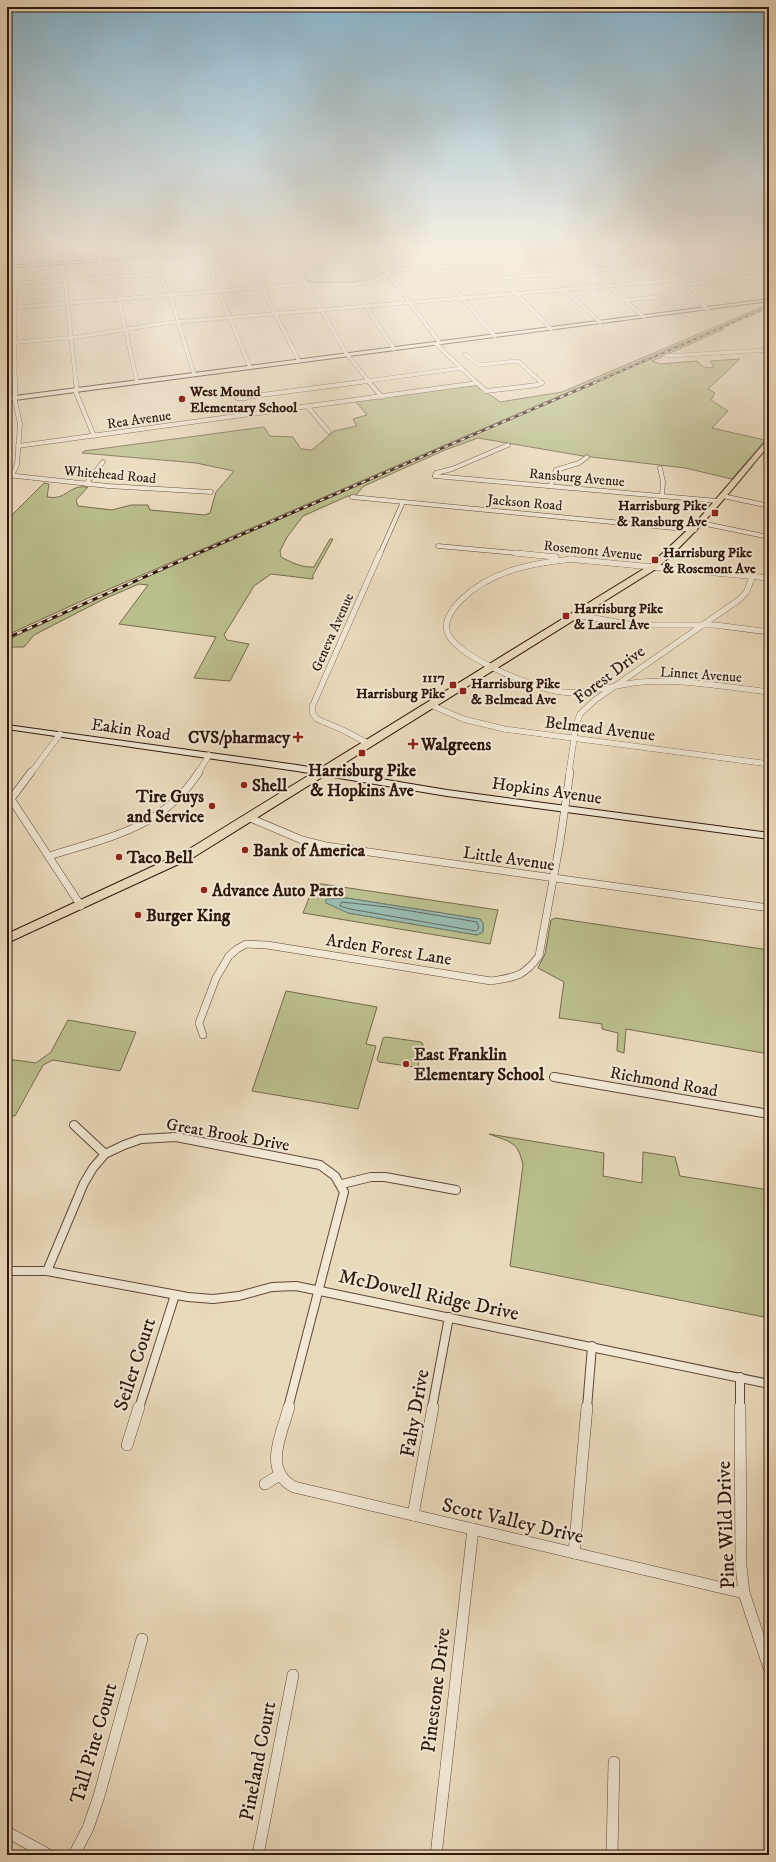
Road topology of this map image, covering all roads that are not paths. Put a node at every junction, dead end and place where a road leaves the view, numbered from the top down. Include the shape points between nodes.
1 (15, 335) edge
2 (71, 335) edge
3 (92, 335) edge
4 (126, 335) edge
5 (182, 335) edge
6 (237, 335) edge
7 (286, 335) edge
8 (335, 335) edge
9 (385, 335) edge
10 (432, 335) edge
11 (504, 335) edge
12 (495, 336) joint
13 (71, 338) junction
14 (15, 342) junction
15 (7, 343) edge
16 (438, 343) junction
17 (394, 349) junction
18 (769, 350) edge
19 (466, 354) dead end
20 (347, 355) junction
21 (666, 356) dead end
22 (299, 361) junction
23 (7, 362) edge
24 (16, 362) junction
25 (250, 367) junction
26 (462, 368) junction
27 (194, 374) junction
28 (16, 379) junction
29 (7, 380) edge
30 (369, 380) junction
31 (137, 382) junction
32 (477, 383) junction
33 (76, 390) junction
34 (246, 396) dead end
35 (382, 397) junction
36 (16, 398) junction
37 (7, 399) edge
38 (308, 407) junction
39 (329, 432) dead end
40 (94, 436) junction
41 (769, 441) edge
42 (508, 445) dead end
43 (18, 446) junction
44 (587, 457) dead end
45 (103, 462) dead end
46 (660, 468) dead end
47 (452, 469) junction
48 (7, 475) edge
49 (13, 475) junction
50 (456, 477) junction
51 (86, 484) junction
52 (7, 485) edge
53 (551, 485) junction
54 (211, 492) dead end
55 (662, 496) junction
56 (352, 497) dead end
57 (721, 499) junction
58 (403, 502) junction
59 (769, 506) edge
60 (698, 526) junction
61 (769, 537) edge
62 (438, 546) dead end
63 (573, 559) junction
64 (654, 567) junction
65 (752, 577) junction
66 (769, 578) edge
67 (577, 615) junction
68 (701, 626) junction
69 (769, 632) edge
70 (492, 667) junction
71 (614, 688) junction
72 (769, 692) edge
73 (431, 705) junction
74 (7, 727) edge
75 (60, 734) junction
76 (573, 739) junction
77 (369, 744) junction
78 (209, 756) junction
79 (769, 764) edge
80 (322, 772) junction
81 (564, 809) junction
82 (250, 818) junction
83 (769, 836) edge
84 (49, 856) junction
85 (553, 878) junction
86 (81, 906) junction
87 (769, 908) edge
88 (7, 939) edge
89 (522, 974) joint
90 (203, 1035) dead end
91 (554, 1076) dead end
92 (769, 1114) edge
93 (74, 1125) dead end
94 (105, 1154) junction
95 (342, 1184) junction
96 (456, 1190) dead end
97 (7, 1271) edge
98 (47, 1272) junction
99 (320, 1290) junction
100 (175, 1295) junction
101 (449, 1317) junction
102 (592, 1346) junction
103 (740, 1377) junction
104 (769, 1384) edge
105 (127, 1445) dead end
106 (278, 1476) junction
107 (266, 1484) dead end
108 (413, 1516) junction
109 (473, 1529) junction
110 (574, 1553) junction
111 (744, 1593) junction
112 (142, 1639) dead end
113 (769, 1668) edge
114 (293, 1675) dead end
115 (614, 1762) dead end
116 (7, 1832) edge
117 (49, 1855) edge
118 (74, 1855) edge
119 (258, 1855) edge
120 (436, 1855) edge
121 (612, 1855) edge

1 - 14 street
2 - 13 street
3 - 13 street
4 - 31 street
5 - 27 street
6 - 25 street
7 - 22 street
8 - 20 street
9 - 17 street
10 - 16 street
11 - 12 street
12 - 16 street
13 - 14 street
13 - 33 street
14 - 15 street
14 - 24 street
16 - 17 street
16 - 26 street
17 - 20 street
18 - 21 street
19 - 32 street via 480,365 516,360 542,383 537,386 490,391
20 - 22 street
20 - 30 street
22 - 25 street
23 - 24 street
24 - 28 street
25 - 27 street
26 - 30 street
26 - 32 street
27 - 31 street
28 - 29 street
28 - 36 street
30 - 34 street
30 - 35 street
31 - 33 street
32 - 35 street, Rea Avenue
33 - 36 street
33 - 40 street
35 - 38 street, Rea Avenue
36 - 37 street
36 - 43 street via 20,424
38 - 39 street
38 - 40 street, Rea Avenue
40 - 43 street, Rea Avenue
41 - 57 main road
42 - 47 street
43 - 49 street via 17,465
44 - 53 street via 579,463 556,470
45 - 51 street
46 - 55 street
47 - 50 street via 449,472
47 - 50 street, Ransburg Avenue via 436,473 435,476
48 - 49 street, Whitehead Road
49 - 51 street, Whitehead Road
49 - 52 street
50 - 53 street, Ransburg Avenue
51 - 54 street, Whitehead Road
53 - 55 street, Ransburg Avenue
55 - 57 street, Ransburg Avenue
56 - 58 street, Jackson Road
57 - 59 street, Ransburg Avenue
57 - 60 main road
58 - 60 street, Jackson Road
58 - 77 street, Geneva Avenue via 312,707 312,714 317,719
60 - 61 street, Jackson Road
60 - 64 main road
62 - 63 street, Rosemont Avenue
63 - 64 street, Rosemont Avenue
63 - 70 street, Linnet Avenue via 526,564 511,569 476,587 455,606 449,616 449,636 462,648
64 - 65 street, Rosemont Avenue
64 - 67 main road
65 - 66 street, Rosemont Avenue
65 - 68 street, Forest Drive via 747,591 740,599
67 - 68 street via 633,625
67 - 70 main road
68 - 69 street
68 - 71 street, Forest Drive
70 - 71 street, Linnet Avenue via 551,691 577,693
70 - 73 main road
71 - 72 street, Linnet Avenue via 640,682 676,682
71 - 76 street, Forest Drive via 595,700 580,714
73 - 76 street, Belmead Avenue via 479,724
73 - 77 main road
74 - 75 street, Eakin Road
75 - 78 street, Eakin Road
75 - 84 street via 12,799
76 - 79 street, Belmead Avenue
76 - 81 street, Forest Drive
77 - 80 main road
78 - 80 street, Eakin Road
78 - 84 street via 193,782 163,812 126,831
80 - 81 street, Hopkins Avenue via 393,785
80 - 82 main road
81 - 83 street, Hopkins Avenue
81 - 85 street, Forest Drive
82 - 85 street, Little Avenue via 302,840 326,846
82 - 86 main road via 169,865
84 - 86 street
85 - 87 street, Little Avenue
85 - 89 street, Forest Drive via 539,956
86 - 88 main road
89 - 90 street, Arden Forest Lane via 502,980 481,980 246,942 232,953 223,965 199,1023
91 - 92 street, Richmond Road
93 - 94 street
94 - 95 street, Great Brook Drive via 141,1138 176,1137 320,1165 330,1170
94 - 98 street via 84,1183
95 - 96 street via 371,1177 385,1177
95 - 99 street via 342,1203
97 - 98 street, McDowell Ridge Drive
98 - 100 street, McDowell Ridge Drive
99 - 100 street, McDowell Ridge Drive via 296,1286 272,1287 239,1296 214,1299
99 - 101 street, McDowell Ridge Drive
99 - 106 street via 276,1456
100 - 105 street, Seiler Court
101 - 102 street, McDowell Ridge Drive
101 - 108 street, Fahy Drive
102 - 103 street, McDowell Ridge Drive
102 - 110 street
103 - 104 street, McDowell Ridge Drive
103 - 111 street, Pine Wild Drive via 741,1566
106 - 107 street
106 - 108 street, Scott Valley Drive via 294,1487
108 - 109 street, Scott Valley Drive
109 - 110 street, Scott Valley Drive
109 - 120 street, Pinestone Drive
110 - 111 street, Scott Valley Drive
111 - 113 street, Pine Wild Drive
112 - 118 street, Tall Pine Court via 99,1796 88,1828
114 - 119 street, Pineland Court
115 - 121 street
116 - 117 street

